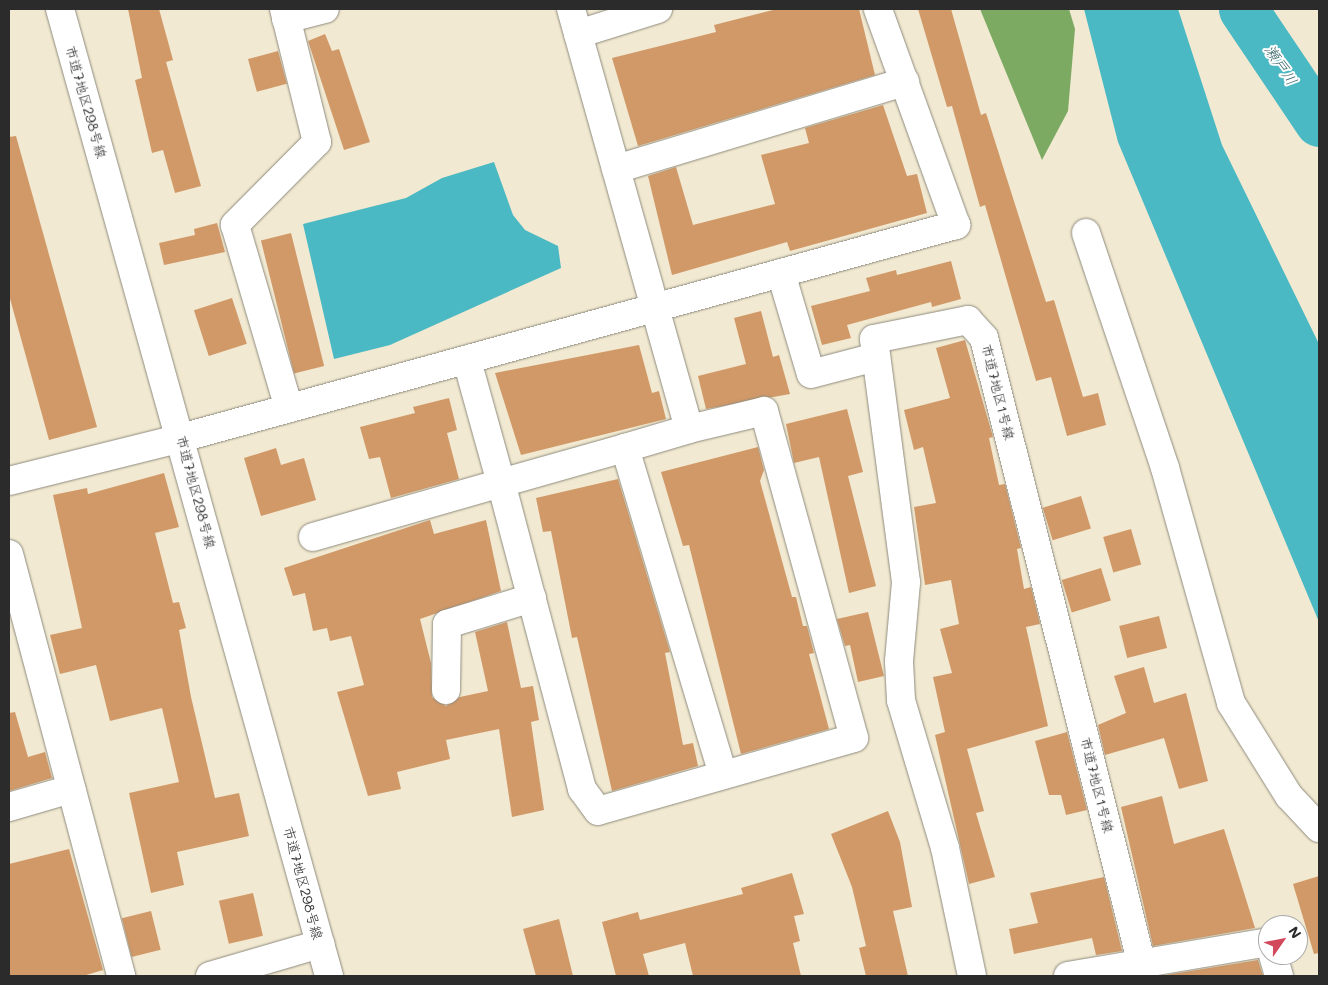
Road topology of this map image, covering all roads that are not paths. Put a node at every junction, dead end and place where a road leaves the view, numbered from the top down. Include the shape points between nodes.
1 (60, 9) edge
2 (325, 9) edge
3 (571, 9) edge
4 (658, 9) edge
5 (878, 9) edge
6 (285, 14) edge
7 (578, 34) junction
8 (904, 82) junction
9 (616, 168) junction
10 (1086, 232) dead end
11 (781, 274) junction
12 (655, 308) junction
13 (876, 357) junction
14 (467, 360) junction
15 (290, 408) junction
16 (689, 429) junction
17 (181, 438) junction
18 (625, 448) junction
19 (9, 481) edge
20 (501, 483) junction
21 (314, 537) dead end
22 (9, 554) edge
23 (532, 598) junction
24 (446, 690) dead end
25 (724, 775) junction
26 (71, 790) junction
27 (9, 807) edge
28 (1319, 828) edge
29 (1258, 943) edge
30 (320, 944) junction
31 (1141, 961) junction
32 (122, 976) edge
33 (210, 976) edge
34 (329, 976) edge
35 (972, 976) edge
36 (1068, 976) edge

1 - 17 street, 市道7地区298号線
2 - 6 street
3 - 7 street
4 - 7 street
5 - 8 street
6 - 15 street via 317,142 235,225
7 - 9 street
8 - 9 street
8 - 11 street via 956,225
9 - 12 street
10 - 28 street via 1165,468 1231,703 1289,796
11 - 12 street
11 - 13 street via 811,374
12 - 14 street
12 - 16 street
13 - 31 street, 市道7地区1号線 via 874,338 968,320 984,338
13 - 35 street, 市道7地区1号線 via 906,582 899,661 901,700 945,848
14 - 15 street
14 - 20 street
15 - 17 street
16 - 18 street
16 - 25 street via 764,411 854,738
17 - 19 street
17 - 30 street, 市道7地区298号線
18 - 20 street
18 - 25 street
20 - 21 street
20 - 23 street
22 - 26 street
23 - 24 street via 447,624
23 - 25 street via 582,789 598,811
26 - 27 street
26 - 32 street
29 - 31 street
30 - 33 street
30 - 34 street, 市道7地区298号線
31 - 36 street

